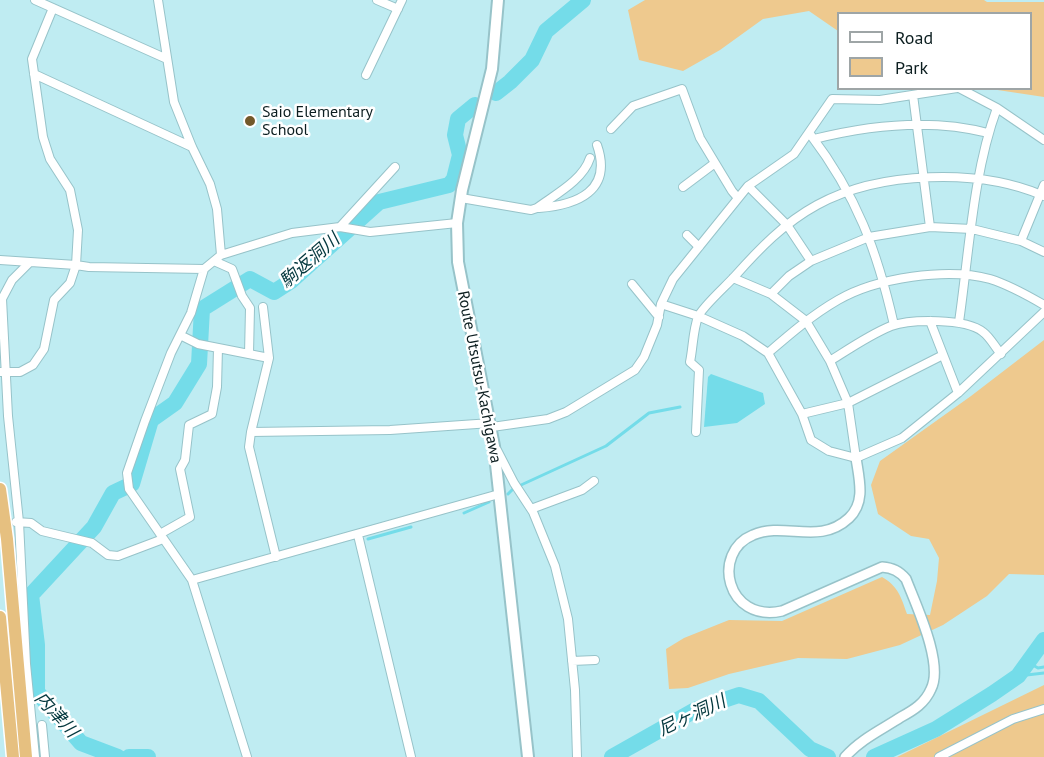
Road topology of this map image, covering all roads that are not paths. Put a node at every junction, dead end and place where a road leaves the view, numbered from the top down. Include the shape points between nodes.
1 (34, 0) edge
2 (158, 0) edge
3 (377, 0) edge
4 (402, 0) edge
5 (498, 0) edge
6 (53, 8) junction
7 (398, 9) junction
8 (167, 59) junction
9 (34, 74) junction
10 (366, 75) dead end
11 (945, 90) edge
12 (962, 90) edge
13 (913, 95) junction
14 (997, 108) junction
15 (915, 125) junction
16 (611, 129) dead end
17 (988, 133) junction
18 (812, 136) junction
19 (1044, 140) edge
20 (597, 145) dead end
21 (192, 147) junction
22 (590, 158) dead end
23 (715, 163) junction
24 (395, 167) dead end
25 (924, 179) junction
26 (979, 180) junction
27 (1044, 185) edge
28 (683, 186) dead end
29 (748, 186) junction
30 (849, 192) junction
31 (1042, 195) edge
32 (461, 198) junction
33 (738, 198) junction
34 (537, 208) junction
35 (457, 223) junction
36 (787, 225) junction
37 (340, 227) junction
38 (930, 227) junction
39 (972, 229) junction
40 (687, 235) dead end
41 (869, 237) junction
42 (1021, 242) junction
43 (699, 247) junction
44 (1044, 252) edge
45 (218, 258) junction
46 (0, 260) edge
47 (811, 261) junction
48 (29, 263) junction
49 (76, 265) junction
50 (204, 269) junction
51 (966, 276) junction
52 (733, 278) junction
53 (884, 282) junction
54 (632, 284) dead end
55 (771, 294) junction
56 (662, 304) junction
57 (1044, 305) edge
58 (263, 307) dead end
59 (1044, 312) edge
60 (698, 316) junction
61 (659, 317) junction
62 (806, 321) junction
63 (930, 321) junction
64 (959, 322) junction
65 (894, 325) junction
66 (180, 335) junction
67 (217, 348) junction
68 (768, 353) junction
69 (249, 354) junction
70 (1001, 354) junction
71 (943, 355) junction
72 (269, 358) junction
73 (830, 361) junction
74 (3, 372) edge
75 (958, 393) junction
76 (848, 403) junction
77 (802, 414) junction
78 (491, 425) junction
79 (251, 432) junction
80 (696, 432) dead end
81 (494, 446) junction
82 (856, 458) junction
83 (594, 481) dead end
84 (0, 489) edge
85 (498, 494) junction
86 (531, 509) junction
87 (17, 522) junction
88 (358, 535) junction
89 (161, 536) junction
90 (276, 557) junction
91 (192, 580) junction
92 (0, 618) edge
93 (7, 627) edge
94 (596, 660) dead end
95 (572, 661) junction
96 (1044, 710) edge
97 (42, 725) dead end
98 (848, 754) edge
99 (13, 757) edge
100 (26, 757) edge
101 (35, 757) edge
102 (45, 757) edge
103 (247, 757) edge
104 (411, 757) edge
105 (528, 757) edge
106 (577, 757) edge
107 (939, 757) edge

1 - 6 street
2 - 8 street
3 - 7 street
4 - 7 street
5 - 32 main road, Route Utsutsu-Kachigawa via 492,69
6 - 8 street
6 - 9 street via 32,59
7 - 10 street
8 - 21 street via 174,102
9 - 21 street
9 - 49 street via 43,137 50,159 70,190 78,230
11 - 13 street
12 - 14 street
13 - 15 street
13 - 18 street via 832,99
14 - 17 street
14 - 19 street
15 - 17 street via 963,127
15 - 18 street
15 - 25 street
16 - 23 street via 633,106 682,88 700,138
17 - 26 street
18 - 29 street via 794,154
18 - 30 street
20 - 34 street via 601,164 589,194 557,206
21 - 45 street via 217,209
22 - 34 street via 586,169
23 - 28 street
23 - 33 street
24 - 37 street
25 - 26 street
25 - 30 street via 887,181
25 - 38 street
26 - 31 street via 1010,184
26 - 39 street
27 - 31 street
29 - 33 street
29 - 36 street
30 - 36 street via 818,204
30 - 41 street
31 - 42 street
32 - 34 street
32 - 35 main road, Route Utsutsu-Kachigawa
33 - 43 street
35 - 37 street via 370,232
35 - 78 main road, Route Utsutsu-Kachigawa via 462,289
36 - 47 street
36 - 52 street via 760,247
37 - 45 street via 292,233
38 - 39 street
38 - 41 street
39 - 42 street
39 - 51 street
40 - 43 street
41 - 47 street
41 - 53 street
42 - 44 street
43 - 56 street via 673,279
45 - 50 street
45 - 69 street via 232,269 250,308
46 - 48 street
47 - 55 street
48 - 49 street
48 - 74 street via 12,280 2,299
49 - 50 street
49 - 74 street via 70,284 54,300 44,349 33,365 20,372
50 - 66 street
51 - 53 street via 927,274
51 - 57 street via 989,279
51 - 64 street
52 - 55 street
52 - 60 street
53 - 62 street via 840,299
53 - 65 street
54 - 61 street
55 - 62 street
56 - 60 street
56 - 61 street
58 - 72 street
59 - 70 street
60 - 68 street via 743,336
60 - 80 street via 690,362 699,370
61 - 78 street via 635,370 548,419
62 - 68 street
62 - 73 street
63 - 64 street
63 - 65 street
63 - 71 street
64 - 70 street via 982,331
65 - 73 street
66 - 67 street
66 - 89 street via 148,411 128,474 129,489
67 - 69 street
67 - 89 street via 212,414 189,425 185,460 180,469 190,517
68 - 77 street
69 - 72 street
70 - 75 street
71 - 75 street
71 - 76 street
72 - 79 street
73 - 76 street
74 - 87 street
75 - 82 street via 902,438
76 - 77 street
76 - 82 street
77 - 82 street via 811,440 829,452
78 - 79 street
78 - 81 main road, Route Utsutsu-Kachigawa
79 - 90 street via 249,447
81 - 85 main road, Route Utsutsu-Kachigawa
81 - 86 street
82 - 98 street via 861,495 851,516 831,530 751,535 735,552 729,572 730,585 743,603 751,609 772,613 882,567 891,568 906,579 934,656 933,687 918,707
83 - 86 street via 582,490
84 - 93 highway via 7,539
85 - 88 street
85 - 105 main road, Route Utsutsu-Kachigawa
86 - 95 street via 555,566 568,619
87 - 89 street via 92,543 108,555 118,556
87 - 101 street
88 - 90 street
88 - 104 street
89 - 91 street
90 - 91 street
91 - 103 street
92 - 93 highway
93 - 99 highway via 6,694
93 - 100 highway via 22,706
94 - 95 street
95 - 106 street
96 - 107 street via 1013,719
97 - 102 street

